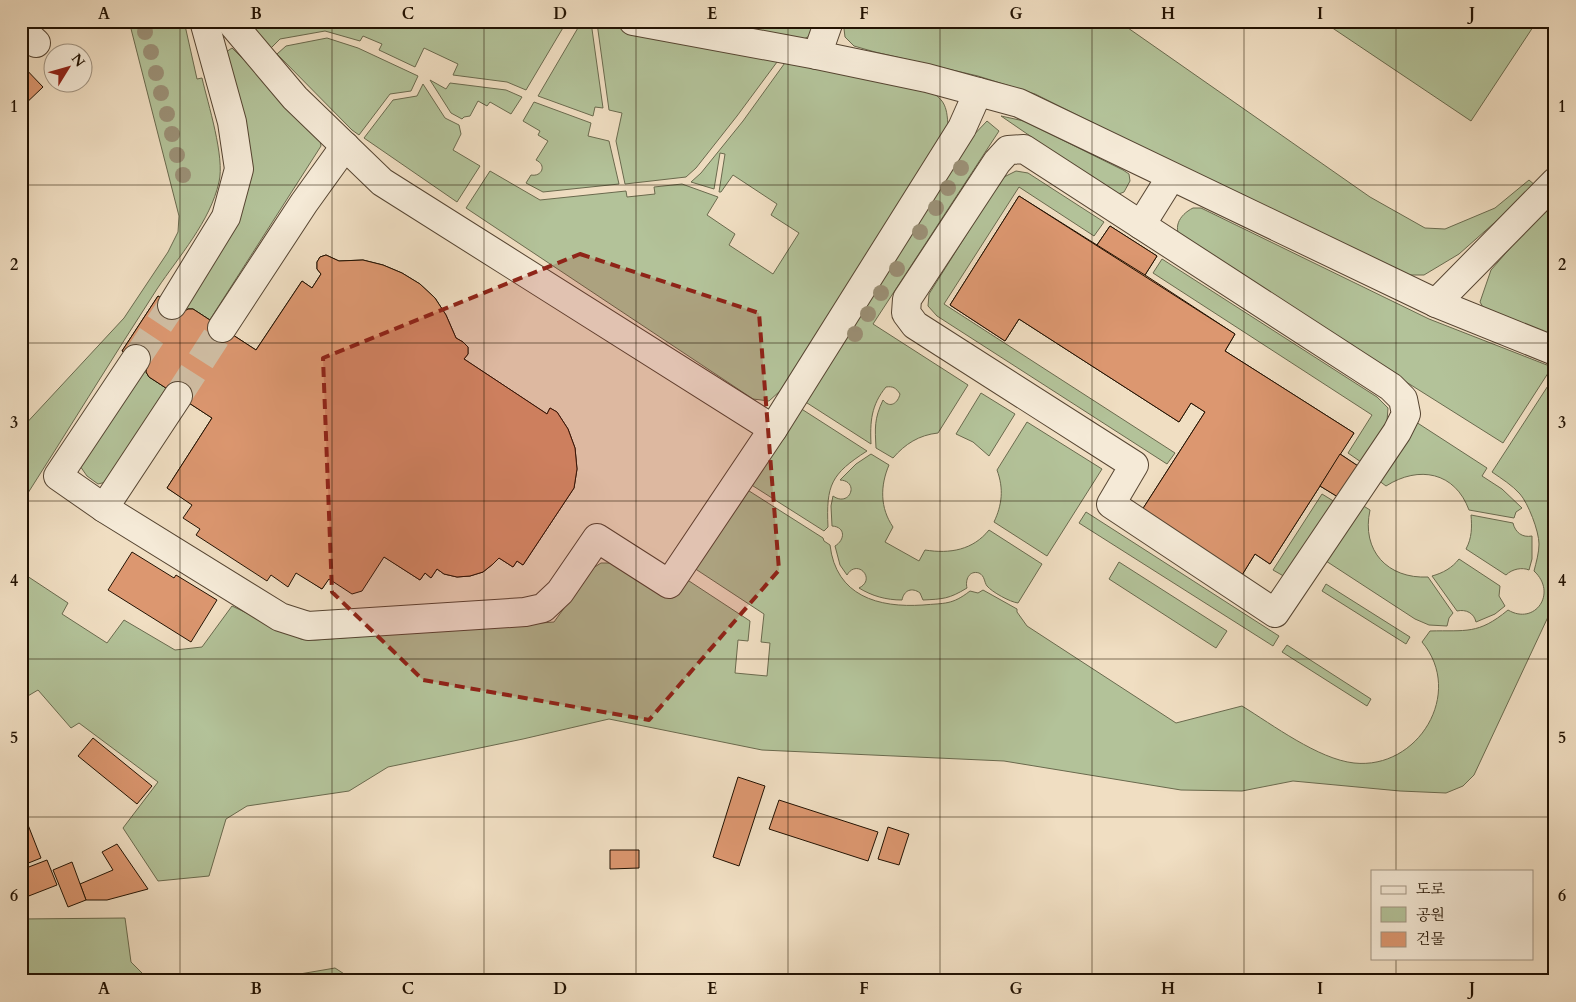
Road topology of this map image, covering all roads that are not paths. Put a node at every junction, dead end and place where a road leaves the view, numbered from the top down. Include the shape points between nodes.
1 (204, 21) edge
2 (230, 21) edge
3 (632, 21) edge
4 (829, 21) edge
5 (817, 54) junction
6 (978, 92) junction
7 (345, 146) junction
8 (1171, 177) junction
9 (1555, 182) edge
10 (1142, 225) junction
11 (1436, 303) junction
12 (172, 305) tunnel mouth
13 (222, 328) tunnel mouth
14 (1555, 351) edge
15 (136, 359) tunnel mouth
16 (178, 396) tunnel mouth
17 (773, 429) junction
18 (104, 508) junction

1 - 12 lane via 232,122 239,169 226,217
2 - 7 lane via 295,98
3 - 5 lane
4 - 5 lane
5 - 6 lane
6 - 8 lane via 1019,103
6 - 17 lane via 962,128
7 - 13 lane
7 - 17 lane via 382,182
8 - 10 lane
8 - 11 lane
9 - 11 lane
10 - 10 lane via 1391,387 1402,399 1406,414 1397,432 1276,614 1110,504 1134,465 915,325 906,313 907,299 1008,150 1024,148
11 - 14 lane
15 - 18 lane via 58,476
16 - 18 lane
17 - 18 lane via 669,584 597,538 560,592 543,608 525,612 308,626 280,617

